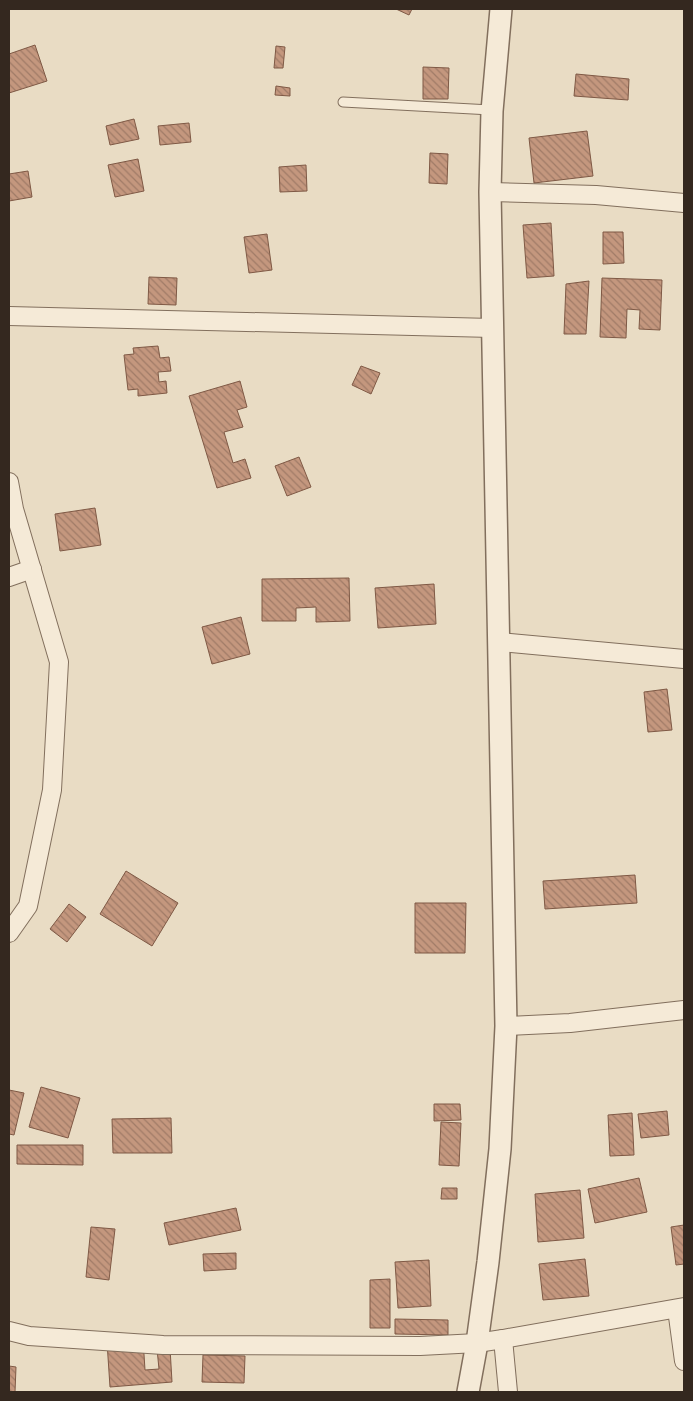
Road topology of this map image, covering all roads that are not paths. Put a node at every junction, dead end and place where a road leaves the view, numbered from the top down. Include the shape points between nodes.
1 (501, 9) edge
2 (343, 102) dead end
3 (492, 110) junction
4 (490, 192) junction
5 (684, 203) edge
6 (9, 316) edge
7 (492, 328) junction
8 (9, 482) edge
9 (32, 569) junction
10 (9, 577) edge
11 (499, 642) junction
12 (684, 659) edge
13 (9, 933) edge
14 (684, 1010) edge
15 (506, 1026) junction
16 (681, 1308) edge
17 (9, 1331) edge
18 (503, 1339) junction
19 (477, 1343) junction
20 (684, 1361) edge
21 (468, 1392) edge
22 (508, 1392) edge

1 - 3 street
2 - 3 lane
3 - 4 street
4 - 5 street via 596,195
4 - 7 street
6 - 7 street
7 - 11 street
8 - 9 street
9 - 10 street
9 - 13 street via 59,662 52,790 28,906
11 - 12 street
11 - 15 street
14 - 15 street via 570,1023
15 - 19 street via 500,1149
16 - 18 street
16 - 20 street
17 - 19 street via 29,1336 163,1345 420,1346
18 - 19 street
18 - 22 street
19 - 21 street

